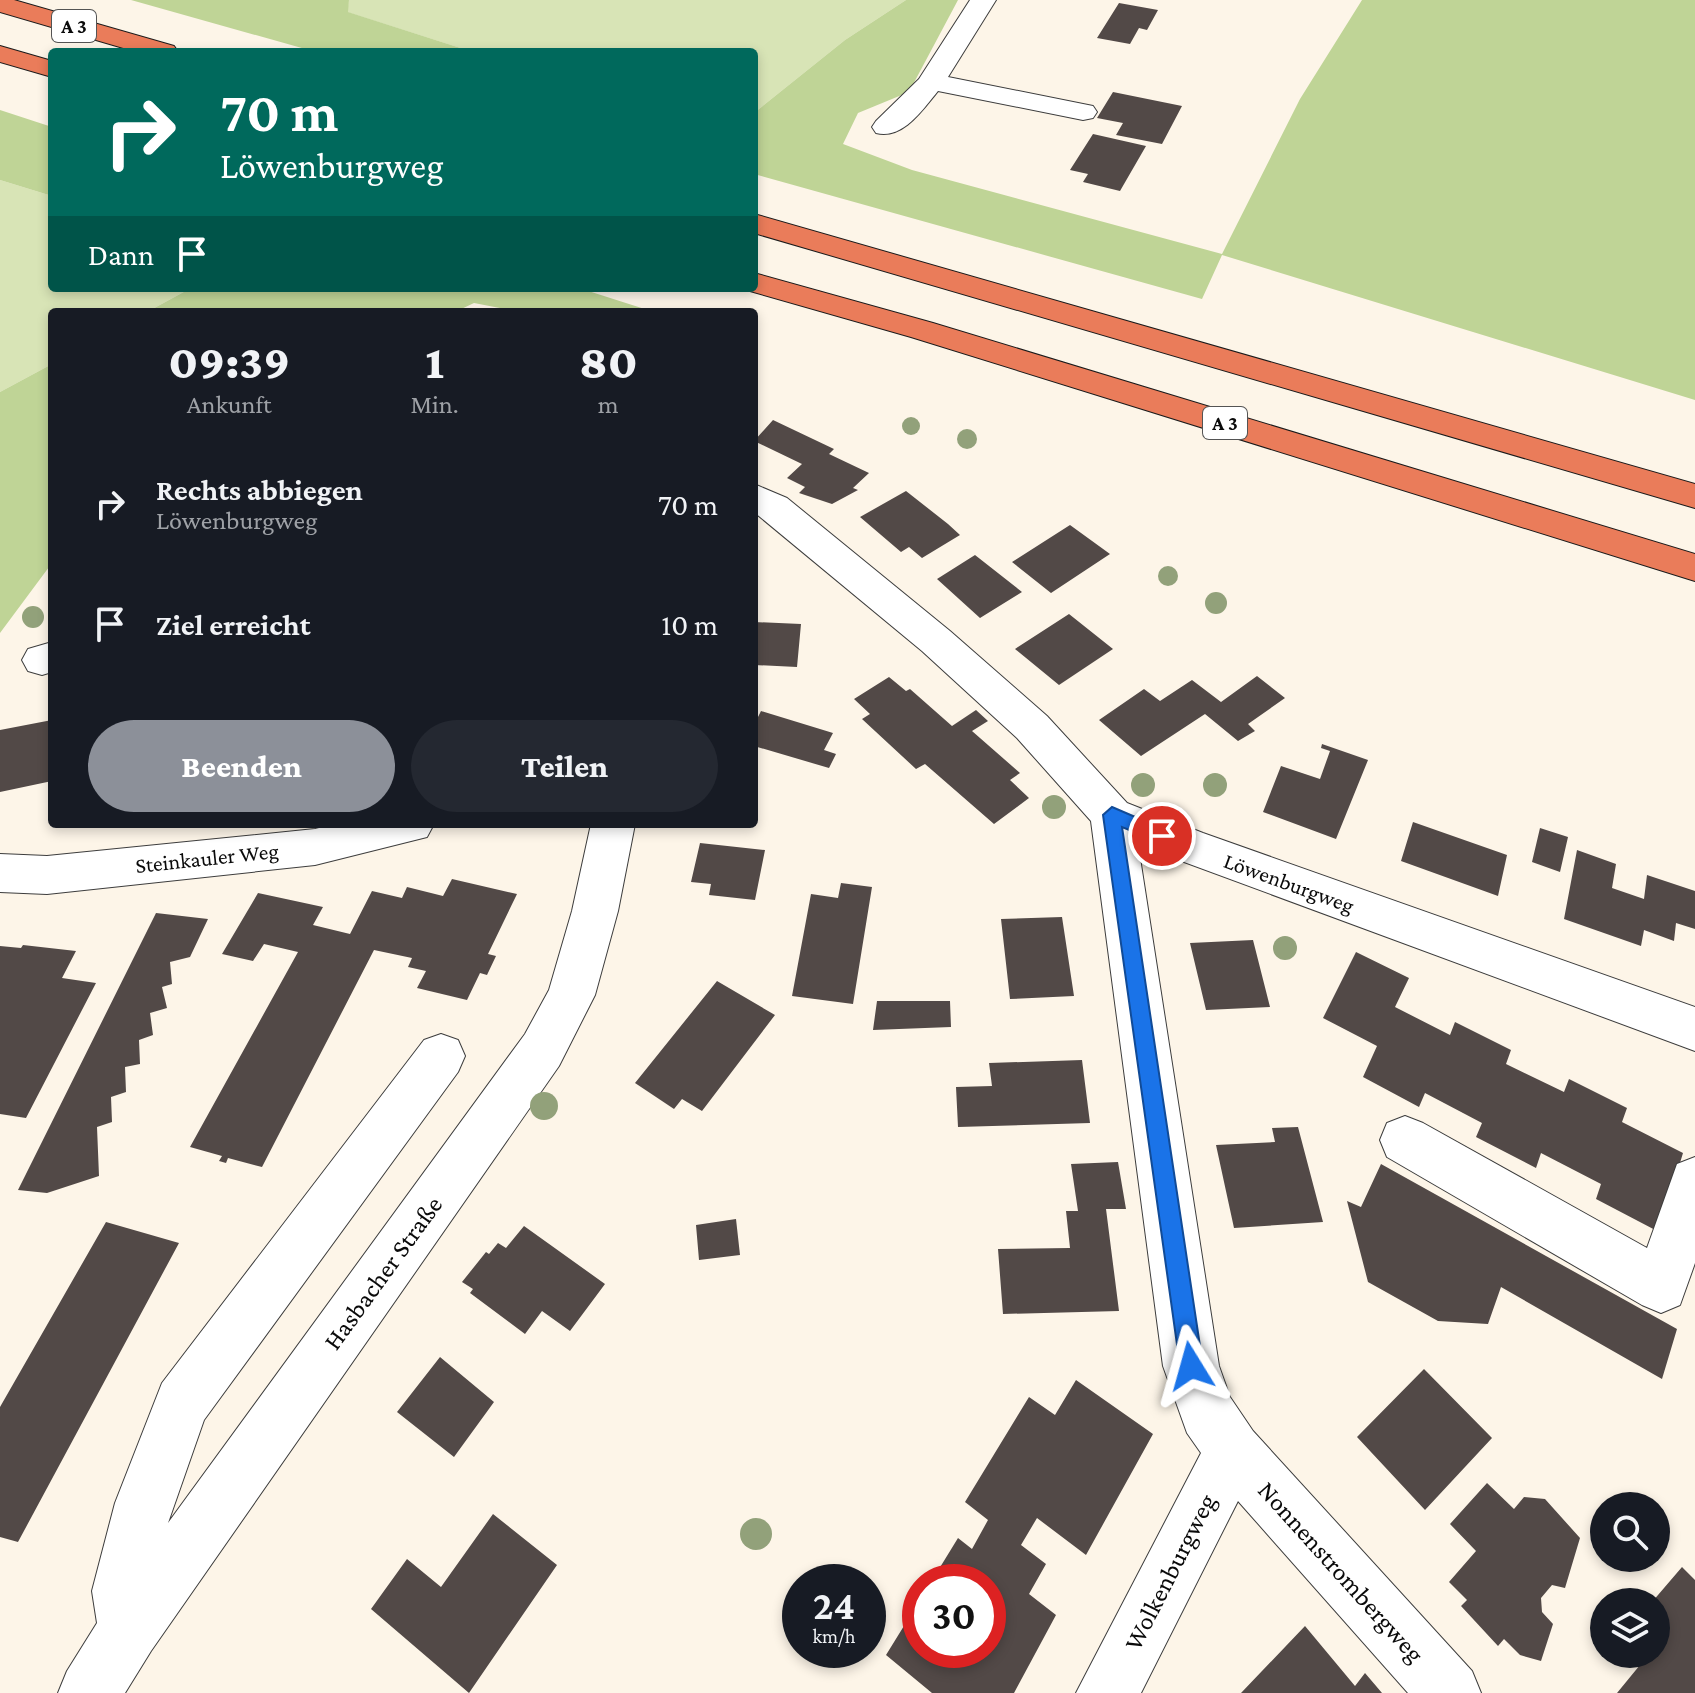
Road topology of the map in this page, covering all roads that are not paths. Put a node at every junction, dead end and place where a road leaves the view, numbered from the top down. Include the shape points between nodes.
1 (42, 0) edge
2 (983, 0) edge
3 (0, 4) edge
4 (150, 48) edge
5 (152, 48) edge
6 (0, 54) edge
7 (48, 68) edge
8 (934, 82) junction
9 (1083, 112) dead end
10 (886, 127) dead end
11 (758, 224) edge
12 (758, 283) edge
13 (1695, 496) edge
14 (758, 498) edge
15 (1695, 568) edge
16 (1112, 815) junction
17 (395, 828) edge
18 (612, 828) edge
19 (0, 873) edge
20 (1695, 1029) edge
21 (441, 1056) dead end
22 (1405, 1140) dead end
23 (1695, 1182) edge
24 (1233, 1451) junction
25 (129, 1629) junction
26 (89, 1693) edge
27 (1107, 1693) edge
28 (1450, 1693) edge

1 - 5 highway
2 - 8 street
3 - 4 highway, A 3
6 - 7 highway, A 3
8 - 9 street
8 - 10 street
11 - 13 highway
12 - 15 highway, A 3
14 - 16 street, Löwenburgweg via 958,660 1032,727
16 - 20 street, Löwenburgweg
16 - 24 street, Nonnenstrombergweg via 1191,1366 1207,1413
17 - 19 street, Steinkauler Weg via 315,847 47,875
18 - 25 street, Hasbacher Straße via 571,995 542,1050
21 - 25 street via 182,1403 144,1503 122,1591
22 - 23 street via 1661,1286
24 - 27 street, Wolkenburgweg
24 - 28 street, Nonnenstrombergweg
25 - 26 street, Hasbacher Straße

